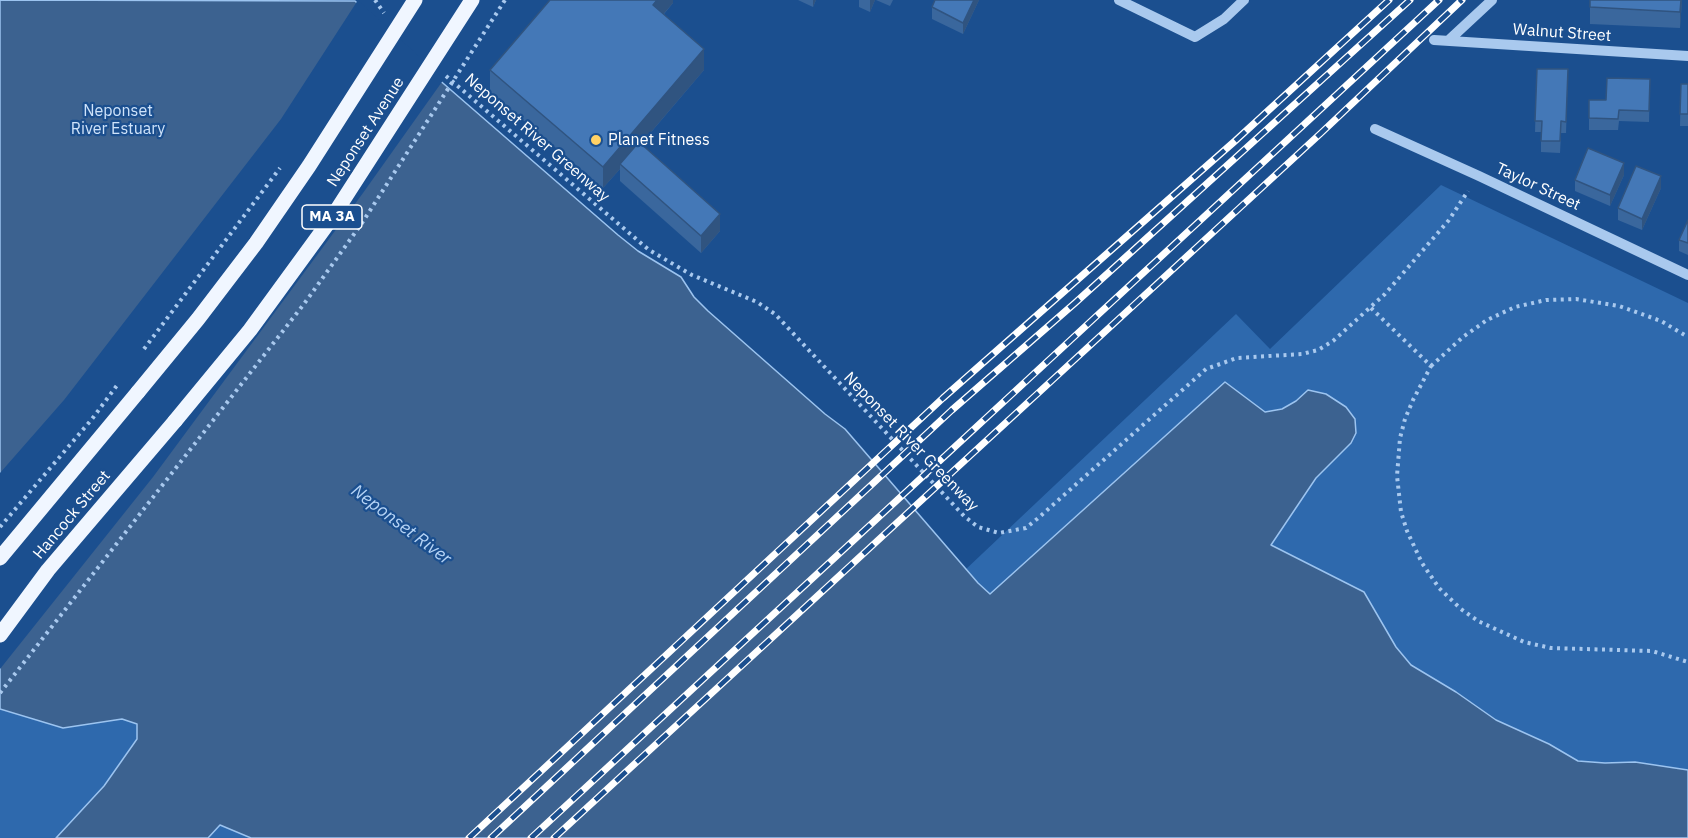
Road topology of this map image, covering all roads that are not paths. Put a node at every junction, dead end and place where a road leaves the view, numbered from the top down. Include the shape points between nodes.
1 (415, 0) edge
2 (472, 0) edge
3 (1119, 0) edge
4 (1244, 0) edge
5 (1492, 0) edge
6 (1434, 40) dead end
7 (1449, 40) junction
8 (1688, 56) edge
9 (1375, 129) dead end
10 (1688, 275) edge
11 (138, 392) joint
12 (175, 421) joint
13 (0, 558) edge
14 (48, 570) junction
15 (0, 622) edge
16 (0, 634) edge

1 - 11 main road, Neponset Avenue / MA 3A, bridge via 256,243
2 - 12 main road, Neponset Avenue / MA 3A, bridge via 324,228 250,330
3 - 4 street via 1195,37 1224,19
5 - 7 street
6 - 7 street, Walnut Street
7 - 8 street, Walnut Street
9 - 10 street, Taylor Street
11 - 13 main road, Hancock Street / MA 3A
12 - 14 main road, Hancock Street / MA 3A
14 - 15 main road
14 - 16 main road, Hancock Street / MA 3A

